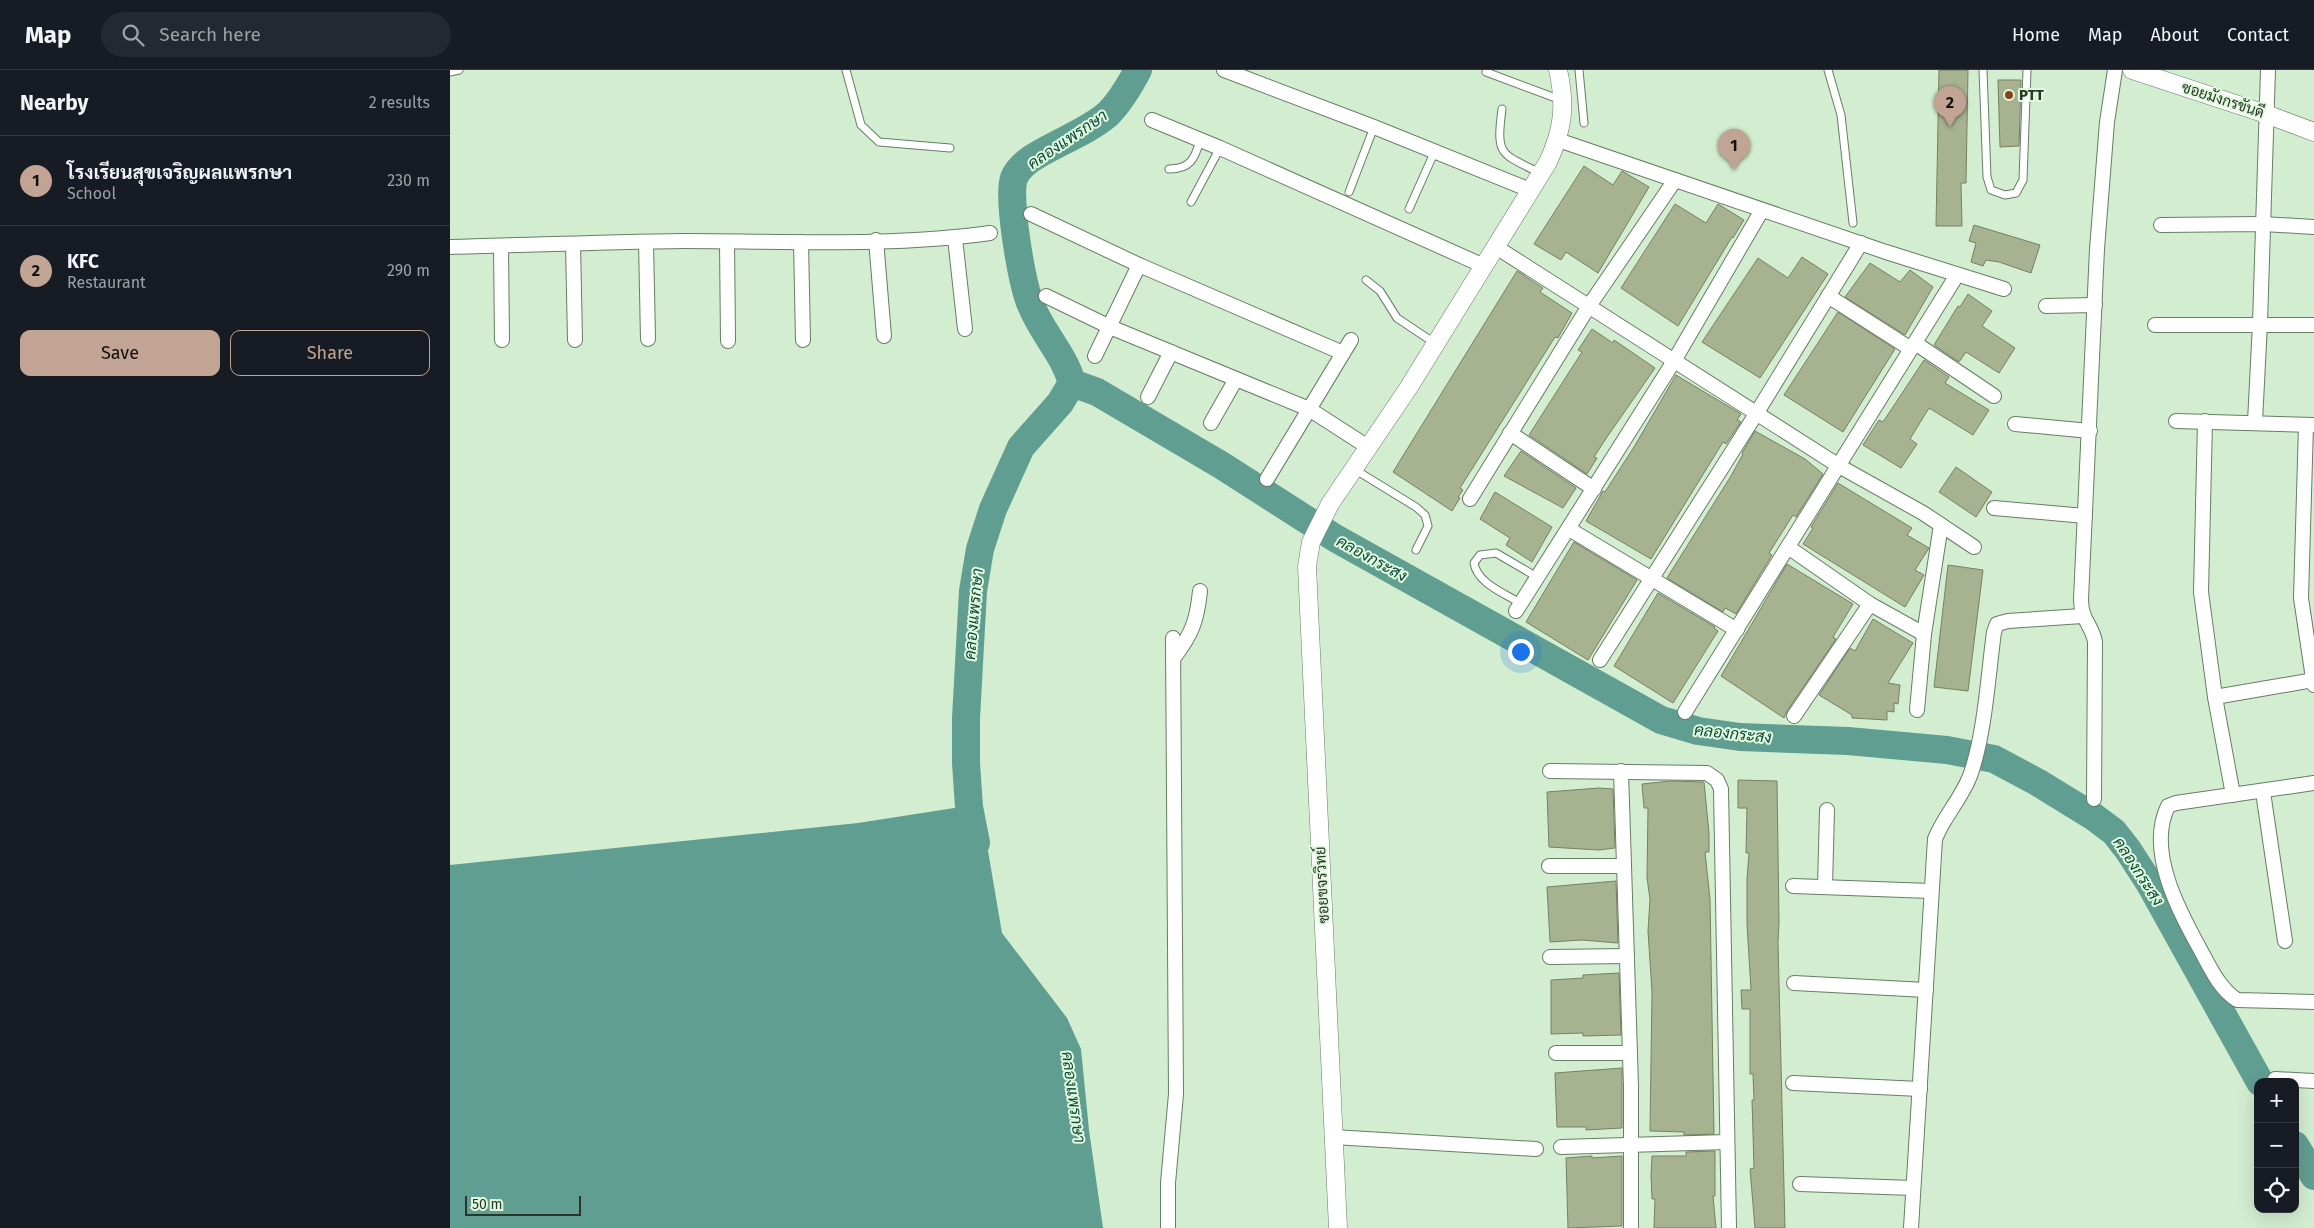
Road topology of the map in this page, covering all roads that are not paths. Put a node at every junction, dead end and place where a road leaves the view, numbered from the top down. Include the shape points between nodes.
1 (458, 70) edge
2 (846, 70) edge
3 (1224, 70) edge
4 (1558, 70) edge
5 (1579, 70) edge
6 (1828, 70) edge
7 (1983, 70) edge
8 (2027, 70) edge
9 (2115, 70) edge
10 (2132, 70) edge
11 (2268, 70) edge
12 (450, 72) edge
13 (1486, 72) dead end
14 (1562, 101) junction
15 (1502, 109) dead end
16 (2266, 114) junction
17 (1152, 120) dead end
18 (1584, 123) dead end
19 (1374, 127) junction
20 (2314, 132) edge
21 (1200, 140) junction
22 (1558, 140) junction
23 (950, 148) dead end
24 (1220, 148) junction
25 (1434, 153) junction
26 (1169, 169) dead end
27 (1541, 173) junction
28 (1675, 180) junction
29 (1530, 190) junction
30 (1349, 192) dead end
31 (1191, 202) dead end
32 (1409, 209) dead end
33 (1762, 210) junction
34 (1031, 214) dead end
35 (1853, 222) dead end
36 (2263, 224) junction
37 (2160, 225) dead end
38 (2314, 226) edge
39 (990, 233) dead end
40 (955, 238) junction
41 (876, 240) junction
42 (646, 242) junction
43 (727, 242) junction
44 (801, 242) junction
45 (1861, 243) junction
46 (573, 244) junction
47 (501, 246) junction
48 (450, 247) edge
49 (1496, 247) junction
50 (1139, 266) junction
51 (1484, 266) junction
52 (1957, 275) junction
53 (1366, 280) dead end
54 (2004, 289) dead end
55 (1046, 296) dead end
56 (1828, 296) junction
57 (2095, 305) junction
58 (1588, 306) junction
59 (2046, 306) dead end
60 (2260, 323) junction
61 (2155, 325) dead end
62 (2314, 325) edge
63 (1110, 327) junction
64 (965, 328) dead end
65 (884, 336) dead end
66 (648, 339) dead end
67 (502, 340) dead end
68 (575, 340) dead end
69 (803, 340) dead end
70 (1351, 340) dead end
71 (728, 341) dead end
72 (1436, 344) junction
73 (1913, 346) junction
74 (1171, 352) junction
75 (1343, 353) junction
76 (1095, 356) dead end
77 (1674, 361) junction
78 (1236, 379) junction
79 (1994, 396) dead end
80 (1148, 397) dead end
81 (1310, 409) junction
82 (1756, 414) junction
83 (2176, 420) dead end
84 (2204, 421) junction
85 (2254, 422) junction
86 (1212, 423) dead end
87 (2015, 424) dead end
88 (2310, 425) edge
89 (2090, 431) junction
90 (1510, 433) junction
91 (1368, 447) junction
92 (1839, 466) junction
93 (1353, 468) junction
94 (1267, 479) dead end
95 (1594, 490) junction
96 (1470, 499) dead end
97 (1994, 508) dead end
98 (2085, 516) junction
99 (2309, 521) edge
100 (1941, 525) junction
101 (1569, 528) junction
102 (1788, 547) junction
103 (1974, 547) dead end
104 (1416, 550) dead end
105 (1538, 577) junction
106 (1652, 578) junction
107 (1200, 591) dead end
108 (1870, 604) junction
109 (1518, 607) joint
110 (2082, 616) junction
111 (1737, 630) junction
112 (1924, 634) junction
113 (1174, 638) dead end
114 (1174, 659) junction
115 (1600, 660) dead end
116 (2314, 682) edge
117 (2215, 697) junction
118 (1917, 710) dead end
119 (1685, 712) dead end
120 (1794, 716) dead end
121 (1621, 770) junction
122 (1550, 771) dead end
123 (2314, 784) edge
124 (2263, 792) junction
125 (2233, 795) junction
126 (2094, 799) dead end
127 (1827, 810) dead end
128 (1549, 866) dead end
129 (1624, 866) junction
130 (1793, 886) dead end
131 (1825, 887) junction
132 (1931, 891) junction
133 (2285, 942) dead end
134 (1627, 956) junction
135 (1550, 957) dead end
136 (1794, 983) dead end
137 (1926, 990) junction
138 (2314, 1002) edge
139 (1630, 1053) junction
140 (1556, 1054) dead end
141 (2299, 1080) edge
142 (2314, 1081) edge
143 (1793, 1083) dead end
144 (1920, 1089) junction
145 (1333, 1137) junction
146 (1726, 1142) junction
147 (1631, 1143) junction
148 (1561, 1147) dead end
149 (1536, 1149) dead end
150 (1800, 1184) dead end
151 (1913, 1188) junction
152 (1168, 1228) edge
153 (1338, 1228) edge
154 (1631, 1228) edge
155 (1728, 1228) edge
156 (1910, 1228) edge

1 - 12 lane
2 - 23 lane via 861,125 879,142
3 - 19 street
4 - 14 street, ซอยขจรวิทย์
5 - 18 lane
6 - 35 lane via 1841,115
7 - 8 lane via 1987,177 1991,190 2005,195 2016,193 2023,180
9 - 57 street via 2107,122
10 - 16 street, ซอยมังกรขันดี
11 - 16 street
13 - 14 lane
14 - 22 street, ซอยขจรวิทย์
15 - 27 lane via 1499,144 1507,156
16 - 20 street, ซอยมังกรขันดี
16 - 36 street
17 - 21 street
19 - 25 street
19 - 30 lane
21 - 24 street
21 - 26 lane via 1195,158 1188,166
22 - 27 street, ซอยขจรวิทย์
22 - 28 street
24 - 31 lane
24 - 51 street
25 - 29 street
25 - 32 lane
27 - 29 street, ซอยขจรวิทย์
28 - 33 street
28 - 58 street
29 - 49 street, ซอยขจรวิทย์
33 - 45 street
33 - 77 street
34 - 50 street
36 - 37 street
36 - 38 street
36 - 60 street
39 - 40 street
40 - 41 street
40 - 64 street
41 - 44 street
41 - 65 street
42 - 43 street
42 - 46 street
42 - 66 street
43 - 44 street
43 - 71 street
44 - 69 street
45 - 52 street
45 - 56 street
46 - 47 street
46 - 68 street
47 - 48 street
47 - 67 street
49 - 51 street, ซอยขจรวิทย์
49 - 58 street
50 - 63 street
50 - 75 street
51 - 72 street, ซอยขจรวิทย์
52 - 54 street
52 - 73 street
53 - 72 lane via 1380,291 1397,318
55 - 63 street
56 - 73 street
56 - 82 street
57 - 59 street
57 - 89 street
58 - 77 street
58 - 90 street
60 - 61 street
60 - 62 street
60 - 85 street
63 - 74 street
63 - 76 street
70 - 75 street
72 - 91 street, ซอยขจรวิทย์
73 - 79 street
73 - 92 street
74 - 78 street
74 - 80 street
75 - 81 street
77 - 82 street
77 - 95 street
78 - 81 street
78 - 86 street
81 - 91 street
81 - 94 street
82 - 92 street
82 - 106 street
83 - 84 street
84 - 85 street
84 - 117 street via 2201,592
85 - 88 street
87 - 89 street
88 - 99 street
89 - 98 street
90 - 95 street
90 - 96 street
91 - 93 street, ซอยขจรวิทย์
92 - 100 street
92 - 102 street
93 - 104 lane via 1425,514 1428,526
93 - 145 street, ซอยขจรวิทย์ via 1311,542 1307,566
95 - 101 street
97 - 98 street
98 - 110 street
99 - 116 street via 2301,598
100 - 103 street
100 - 112 street
101 - 105 street
101 - 106 street
102 - 108 street
102 - 111 street
105 - 109 street
105 - 109 lane via 1496,553 1480,555 1474,563 1475,572
106 - 111 street
106 - 115 street
107 - 114 street via 1198,616
108 - 112 street
108 - 120 street
110 - 126 street via 2095,642
110 - 132 street via 1997,624 1979,740 1961,798 1941,823 1935,839
111 - 119 street
112 - 118 street
113 - 114 street
114 - 152 street via 1176,1094 1168,1183
116 - 117 street
117 - 125 street
121 - 122 street
121 - 129 street
121 - 146 street via 1707,774 1717,780 1720,789
123 - 124 street
124 - 125 street
124 - 133 street
125 - 138 street via 2168,806 2162,818 2162,856 2170,887 2193,937 2228,993 2237,1000 2246,1001
127 - 131 street
128 - 129 street
129 - 134 street
130 - 131 street
131 - 132 street
132 - 137 street
134 - 135 street
134 - 139 street
136 - 137 street
137 - 144 street
139 - 140 street
139 - 147 street
141 - 142 street
143 - 144 street
144 - 151 street
145 - 149 street
145 - 153 street, ซอยขจรวิทย์
146 - 147 street
146 - 155 street
147 - 148 street
147 - 154 street
150 - 151 street
151 - 156 street

